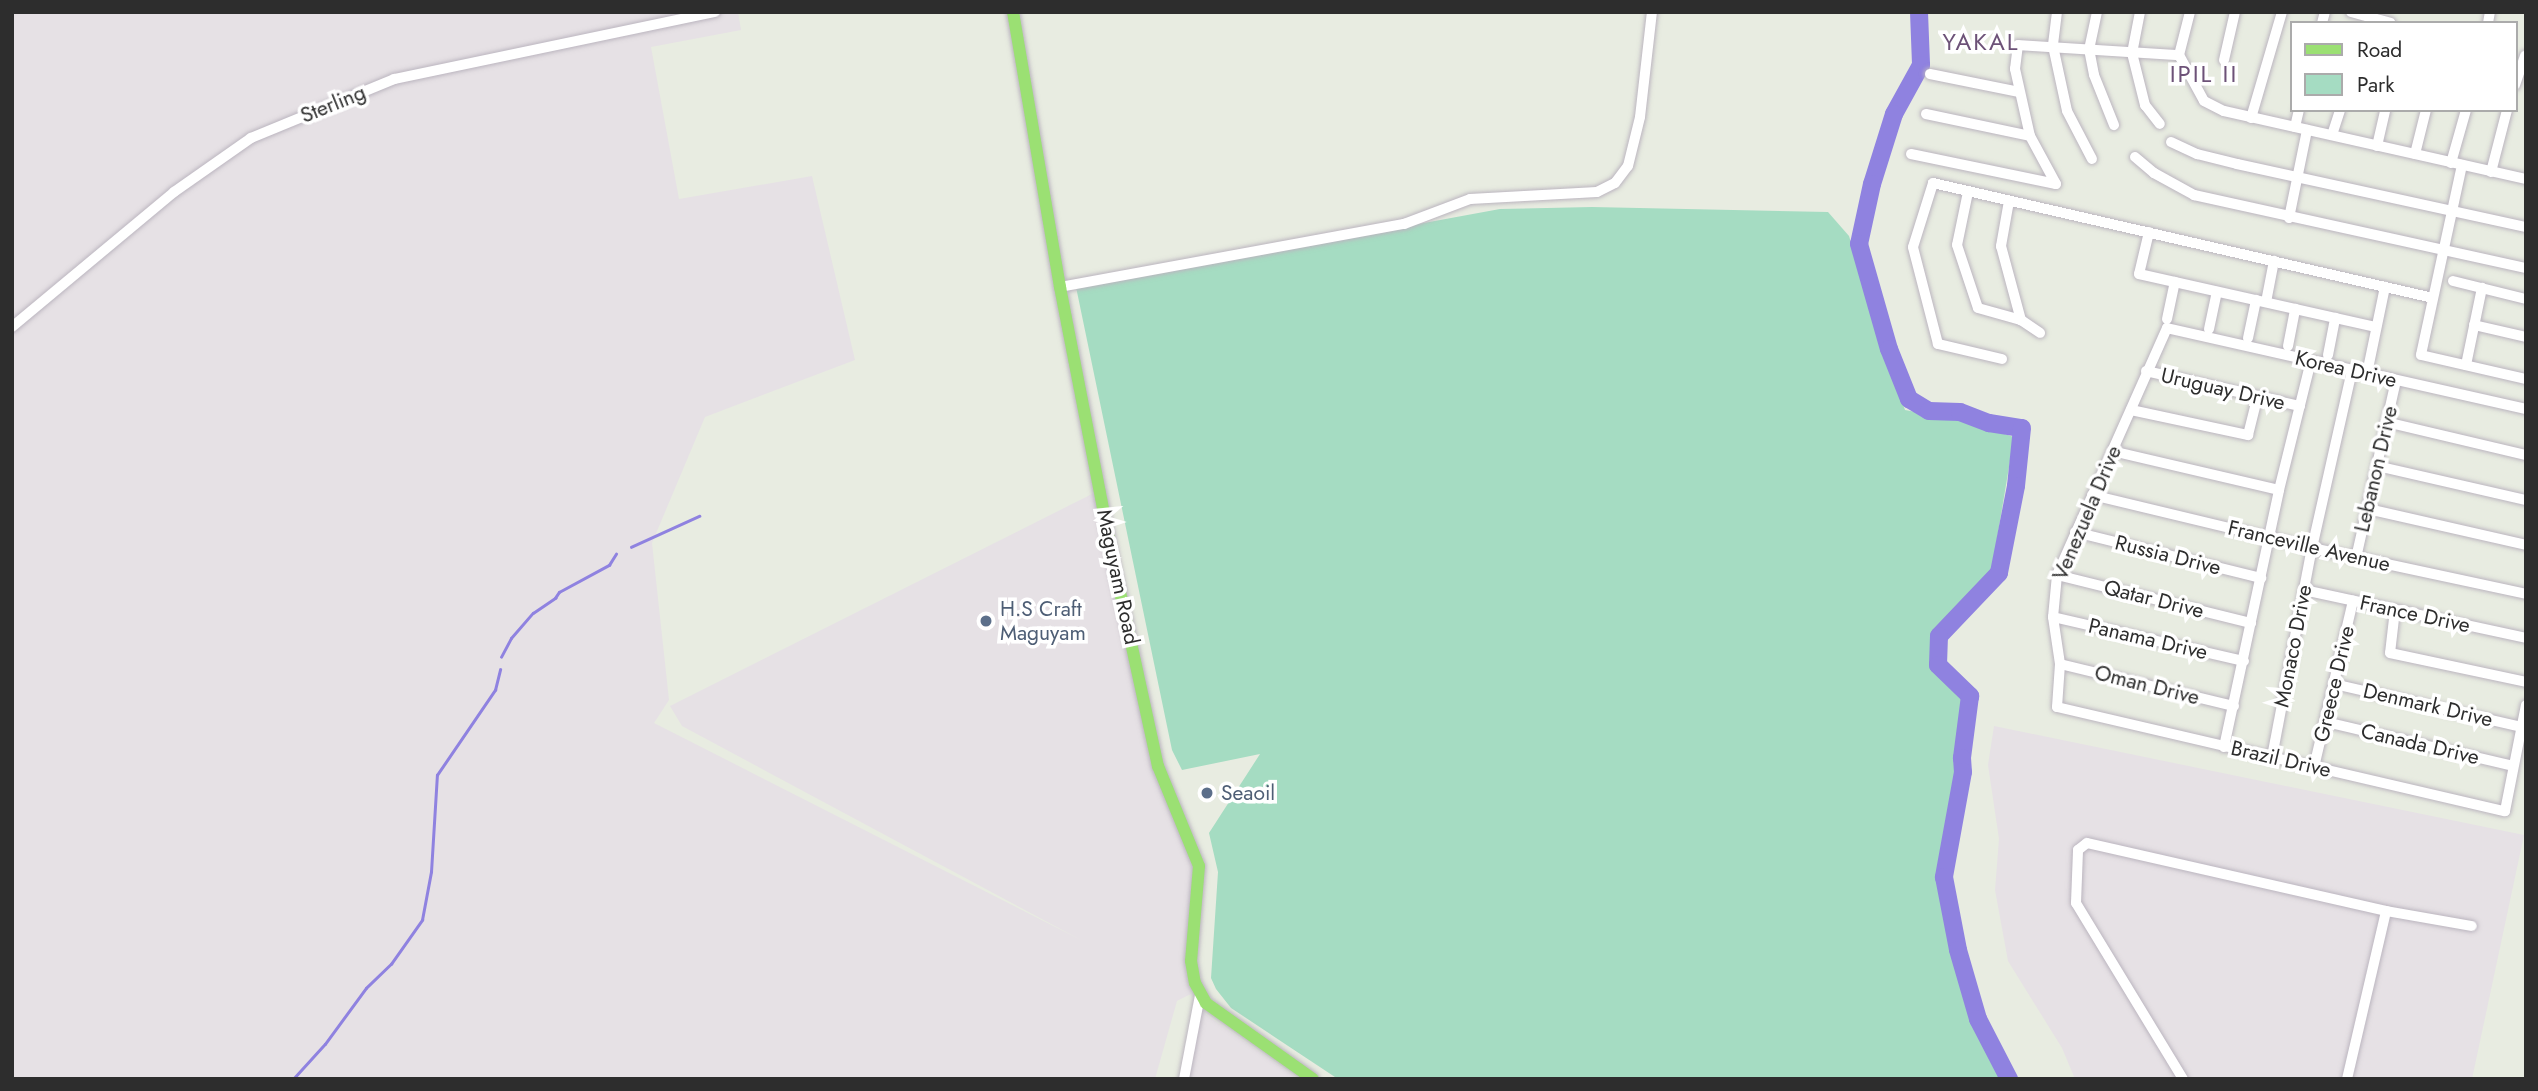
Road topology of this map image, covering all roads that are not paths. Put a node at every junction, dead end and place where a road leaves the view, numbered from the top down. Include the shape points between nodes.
1 (715, 12) edge
2 (1013, 12) edge
3 (1652, 12) edge
4 (2057, 12) edge
5 (2097, 12) edge
6 (2140, 12) edge
7 (2190, 12) edge
8 (2235, 12) edge
9 (2282, 12) edge
10 (2351, 12) edge
11 (2367, 17) edge
12 (2053, 46) junction
13 (2089, 49) junction
14 (2132, 52) junction
15 (2179, 55) junction
16 (2522, 55) edge
17 (2224, 60) dead end
18 (1930, 74) dead end
19 (2517, 76) edge
20 (2019, 92) junction
21 (2299, 112) edge
22 (2339, 112) edge
23 (2385, 112) edge
24 (2425, 112) edge
25 (2465, 112) edge
26 (2506, 112) edge
27 (1926, 114) dead end
28 (2251, 118) junction
29 (2160, 124) dead end
30 (2114, 125) dead end
31 (2295, 127) junction
32 (2307, 130) junction
33 (2332, 135) junction
34 (2030, 136) junction
35 (2171, 142) dead end
36 (2377, 146) junction
37 (1911, 154) dead end
38 (2414, 155) junction
39 (2135, 157) dead end
40 (2092, 159) dead end
41 (2451, 163) junction
42 (2462, 165) junction
43 (2491, 172) junction
44 (2297, 177) junction
45 (2526, 179) edge
46 (1968, 192) junction
47 (2009, 201) junction
48 (2452, 211) junction
49 (2289, 218) junction
50 (2526, 227) edge
51 (2149, 232) junction
52 (2444, 250) junction
53 (2274, 261) junction
54 (2526, 268) edge
55 (2454, 281) dead end
56 (2175, 282) junction
57 (1060, 287) junction
58 (2385, 287) junction
59 (2482, 288) junction
60 (2217, 292) junction
61 (2433, 298) junction
62 (2526, 299) edge
63 (2261, 301) junction
64 (2295, 309) junction
65 (2335, 318) junction
66 (2021, 320) junction
67 (2167, 323) junction
68 (2474, 325) junction
69 (12, 327) edge
70 (2376, 327) junction
71 (2209, 329) dead end
72 (2040, 333) dead end
73 (2526, 337) edge
74 (2249, 338) dead end
75 (2288, 346) dead end
76 (2328, 355) dead end
77 (2002, 359) dead end
78 (2311, 361) junction
79 (2369, 365) dead end
80 (2466, 365) junction
81 (2352, 370) junction
82 (2146, 371) junction
83 (2526, 379) edge
84 (2396, 380) junction
85 (2257, 398) junction
86 (2300, 406) junction
87 (2526, 409) edge
88 (2130, 410) junction
89 (2386, 422) junction
90 (2112, 451) junction
91 (2526, 455) edge
92 (2376, 466) junction
93 (2279, 489) junction
94 (2092, 495) junction
95 (2526, 500) edge
96 (2368, 509) junction
97 (2074, 532) junction
98 (2271, 537) junction
99 (2526, 545) edge
100 (2312, 548) junction
101 (2356, 558) junction
102 (2057, 575) junction
103 (2261, 578) junction
104 (2304, 590) junction
105 (2526, 594) edge
106 (2353, 601) junction
107 (2395, 610) junction
108 (2053, 617) junction
109 (2251, 623) junction
110 (2526, 638) edge
111 (2244, 661) junction
112 (2060, 664) junction
113 (2526, 682) edge
114 (2334, 684) junction
115 (2526, 705) edge
116 (2234, 706) junction
117 (2056, 707) joint
118 (2326, 722) junction
119 (2521, 727) junction
120 (2224, 747) junction
121 (2272, 757) junction
122 (2513, 766) junction
123 (2314, 767) junction
124 (2386, 911) junction
125 (2472, 926) dead end
126 (1200, 995) junction
127 (1184, 1079) edge
128 (1313, 1079) edge
129 (2183, 1079) edge
130 (2347, 1079) edge

1 - 69 street, Sterling via 394,79 251,138 174,192
2 - 57 main road, Maguyam Road
3 - 57 street via 1640,117 1628,166 1615,183 1597,192 1470,199 1404,224
4 - 12 street
5 - 13 street
6 - 14 street
7 - 15 street
8 - 17 street
9 - 28 street
10 - 11 street
12 - 13 street
12 - 20 street via 2018,46
12 - 40 street via 2067,111
13 - 14 street
13 - 30 street
14 - 15 street
14 - 29 street via 2145,105
15 - 28 street via 2204,101
16 - 19 street
18 - 20 street
20 - 34 street
21 - 31 street
22 - 33 street
23 - 36 street
24 - 38 street
25 - 41 street
26 - 43 street
27 - 34 street
28 - 31 street
31 - 32 street
32 - 33 street
32 - 44 street
33 - 36 street
34 - 37 street via 2056,184
35 - 44 street via 2197,154
36 - 38 street
38 - 41 street
39 - 49 street via 2194,195
41 - 42 street
42 - 43 street
42 - 48 street
43 - 45 street
44 - 48 street
44 - 49 street
46 - 47 street
46 - 66 street via 1957,245 1978,308
46 - 77 street via 1933,183 1913,247 1938,344
47 - 51 street
47 - 66 street via 2001,246
48 - 50 street
48 - 52 street
49 - 52 street
51 - 53 street
51 - 56 street via 2139,274
52 - 54 street
52 - 61 street
53 - 58 street
53 - 63 street
55 - 59 street
56 - 60 street
56 - 67 street, Venezuela Drive
57 - 126 main road, Maguyam Road via 1158,766 1199,866 1191,961
58 - 61 street
58 - 70 street
59 - 62 street
59 - 68 street
60 - 63 street
60 - 71 street
61 - 80 street via 2421,355
63 - 64 street
63 - 74 street
64 - 65 street
64 - 75 street
65 - 70 street
65 - 76 street
66 - 72 street
67 - 78 street, Korea Drive
67 - 82 street, Venezuela Drive
68 - 73 street
68 - 80 street
70 - 79 street
78 - 81 street, Korea Drive
78 - 86 street
80 - 83 street
81 - 84 street, Korea Drive
81 - 100 street, Monaco Drive
82 - 85 street, Uruguay Drive
82 - 88 street, Venezuela Drive
84 - 87 street, Korea Drive
84 - 89 street, Lebanon Drive
85 - 86 street, Uruguay Drive
85 - 88 street via 2248,435
86 - 93 street
88 - 90 street, Venezuela Drive
89 - 91 street
89 - 92 street, Lebanon Drive
90 - 93 street
90 - 94 street, Venezuela Drive
92 - 95 street
92 - 96 street, Lebanon Drive
93 - 98 street
94 - 97 street, Venezuela Drive
94 - 98 street, Franceville Avenue
96 - 99 street
96 - 101 street, Lebanon Drive
97 - 102 street, Venezuela Drive
97 - 103 street, Russia Drive
98 - 100 street, Franceville Avenue
98 - 103 street
100 - 101 street, Franceville Avenue
100 - 104 street, Monaco Drive
101 - 105 street, Franceville Avenue
102 - 108 street, Venezuela Drive
102 - 109 street, Qatar Drive
103 - 109 street
104 - 106 street, France Drive
104 - 121 street, Monaco Drive
106 - 107 street, France Drive
106 - 114 street, Greece Drive
107 - 110 street, France Drive
107 - 113 street via 2390,653
108 - 111 street, Panama Drive
108 - 112 street, Venezuela Drive
109 - 111 street
111 - 116 street
112 - 116 street, Oman Drive
112 - 117 street, Venezuela Drive
114 - 118 street, Greece Drive
114 - 119 street, Denmark Drive
115 - 119 street
116 - 120 street
117 - 120 street, Brazil Drive
118 - 122 street, Canada Drive
118 - 123 street, Greece Drive
119 - 122 street
120 - 121 street, Brazil Drive
121 - 123 street, Brazil Drive
122 - 123 street, Brazil Drive via 2505,811
124 - 125 street
124 - 129 street via 2087,843 2078,850 2076,903
124 - 130 street
126 - 127 street
126 - 128 main road

